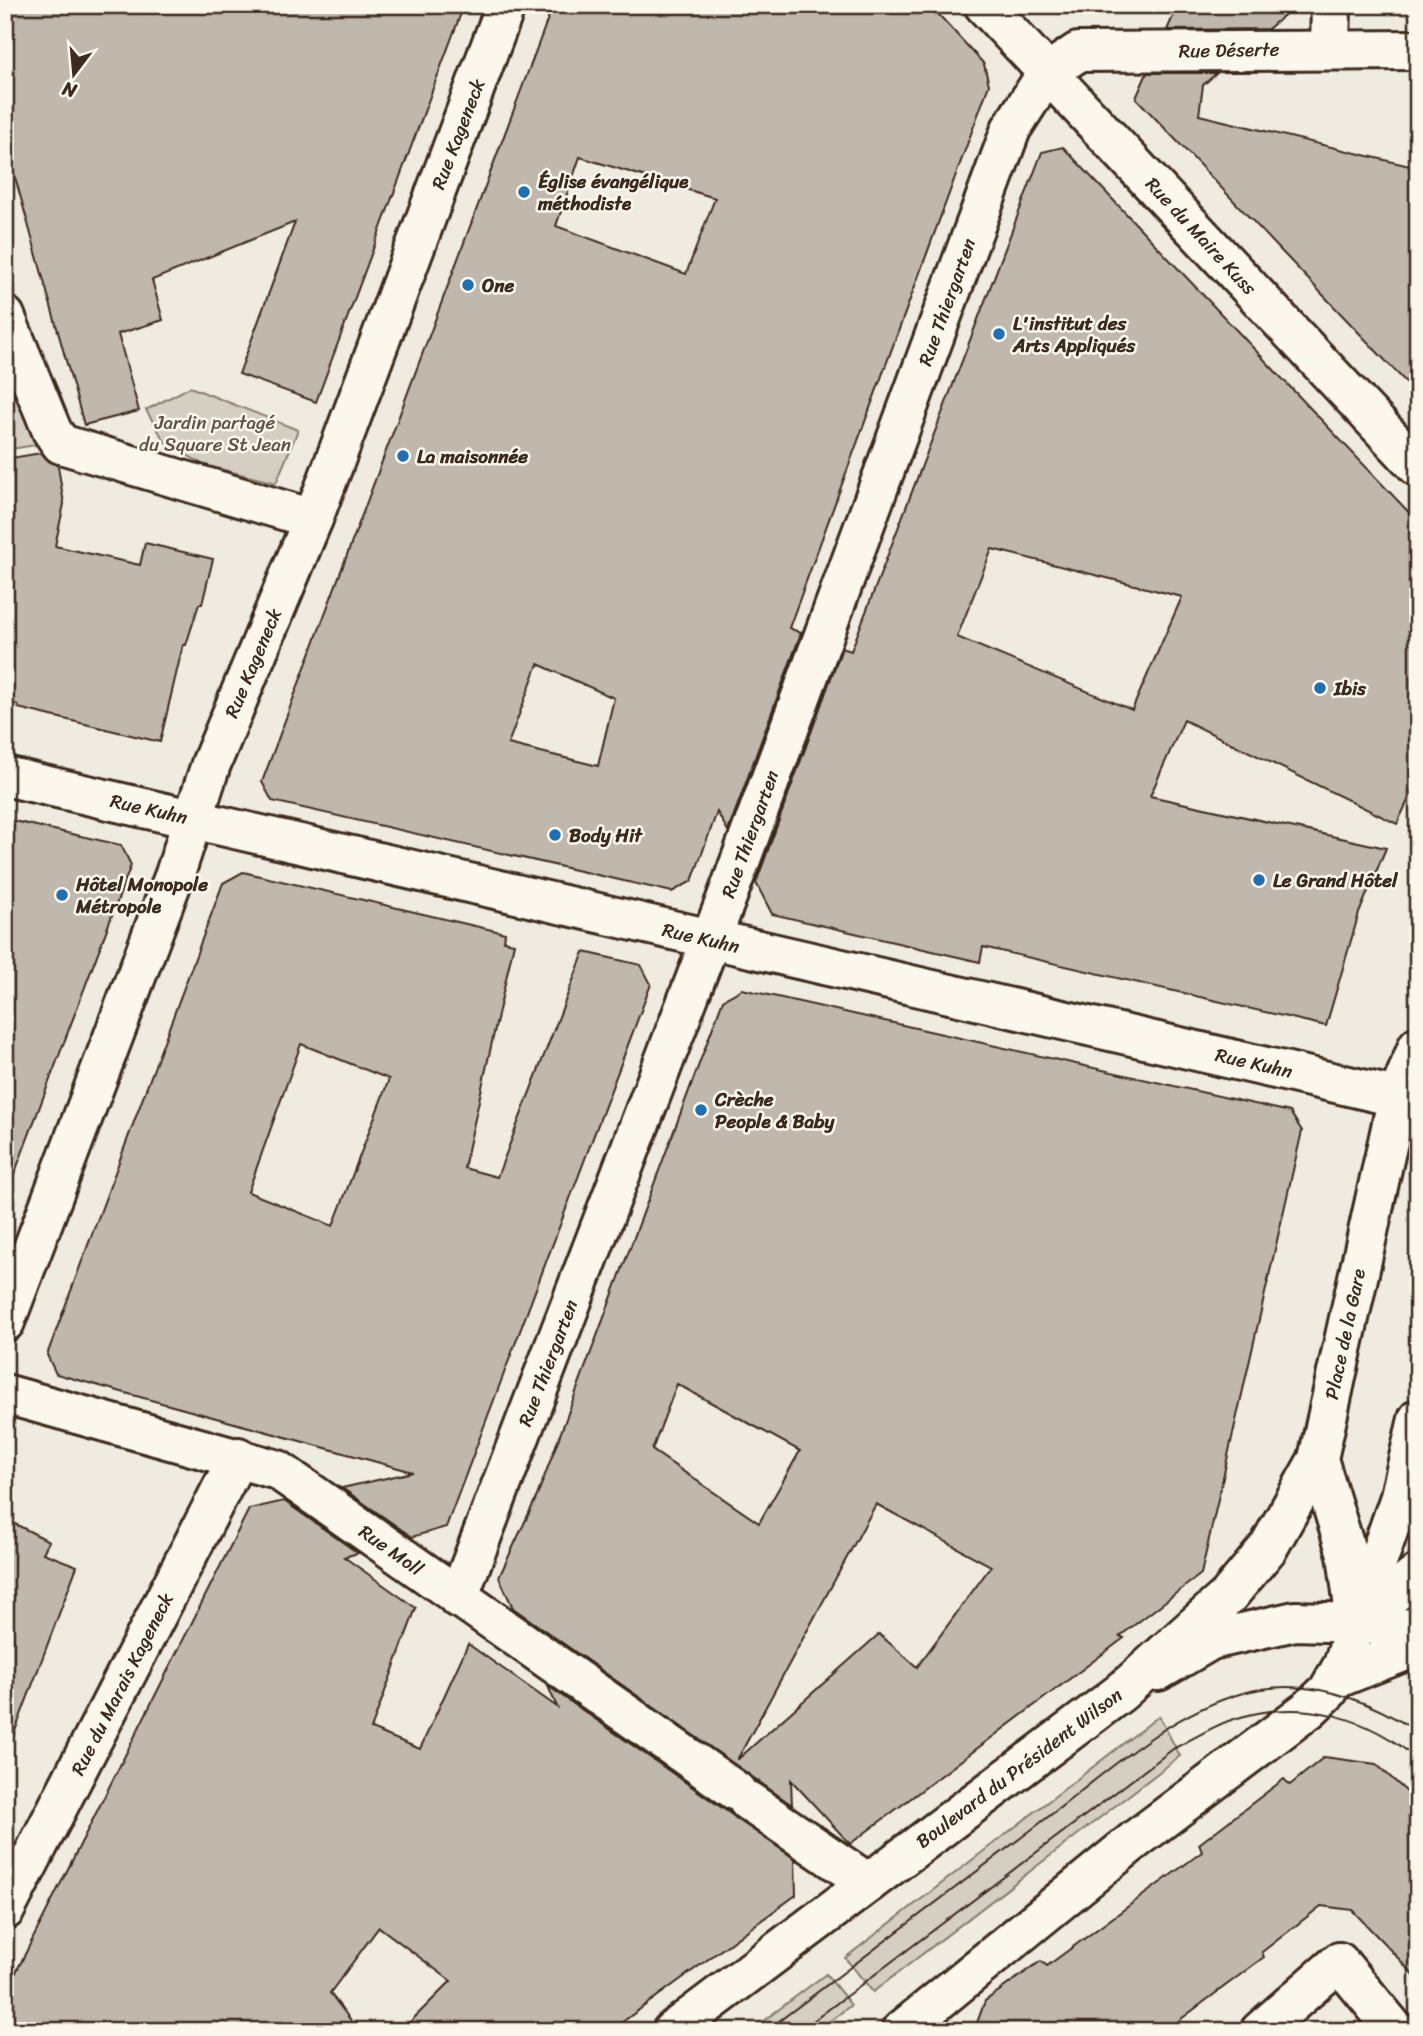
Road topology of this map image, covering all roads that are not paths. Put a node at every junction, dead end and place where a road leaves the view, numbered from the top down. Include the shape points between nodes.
1 (506, 5) edge
2 (984, 5) edge
3 (1331, 5) edge
4 (1330, 48) junction
5 (1418, 50) edge
6 (1047, 73) junction
7 (5, 316) edge
8 (1418, 467) edge
9 (313, 519) junction
10 (5, 776) edge
11 (192, 819) junction
12 (710, 940) junction
13 (1418, 1046) edge
14 (1408, 1099) edge
15 (5, 1322) edge
16 (5, 1394) edge
17 (1418, 1419) edge
18 (237, 1457) junction
19 (1318, 1459) junction
20 (1418, 1574) edge
21 (458, 1598) junction
22 (1356, 1623) junction
23 (1418, 1630) edge
24 (1418, 1646) edge
25 (1335, 1679) junction
26 (1120, 1693) junction
27 (868, 1883) junction
28 (5, 1910) edge
29 (672, 2031) edge
30 (901, 2031) edge
31 (1260, 2031) edge
32 (1396, 2031) edge

1 - 9 street, Rue Kageneck
2 - 6 street, Rue du Maire Kuss
3 - 4 street
4 - 5 street, Rue Déserte
4 - 6 street, Rue Déserte via 1078,52
6 - 8 street, Rue du Maire Kuss
6 - 12 street, Rue Thiergarten via 1011,129
7 - 9 street via 61,444
9 - 11 street, Rue Kageneck
10 - 11 street, Rue Kuhn
11 - 12 street, Rue Kuhn
11 - 15 street, Rue Kageneck
12 - 14 street, Rue Kuhn
12 - 21 street, Rue Thiergarten
13 - 14 street, Place de la Gare
14 - 19 street, Place de la Gare
16 - 18 street, Rue Moll
17 - 22 street via 1399,1500
18 - 21 street, Rue Moll via 278,1470
18 - 28 street, Rue du Marais Kageneck
19 - 22 street, Place de la Gare via 1347,1554
19 - 26 street, Boulevard du Président Wilson via 1268,1548 1227,1596
20 - 22 street
21 - 27 street, Rue Moll
22 - 23 street
22 - 25 street, Place de la Gare
22 - 26 street via 1295,1621 1211,1640
24 - 25 street, Place de la Gare
25 - 30 street, Place de la Gare via 1309,1709 1135,1840
26 - 27 street, Boulevard du Président Wilson
27 - 29 street, Boulevard du Président Wilson
31 - 32 street via 1339,1962

